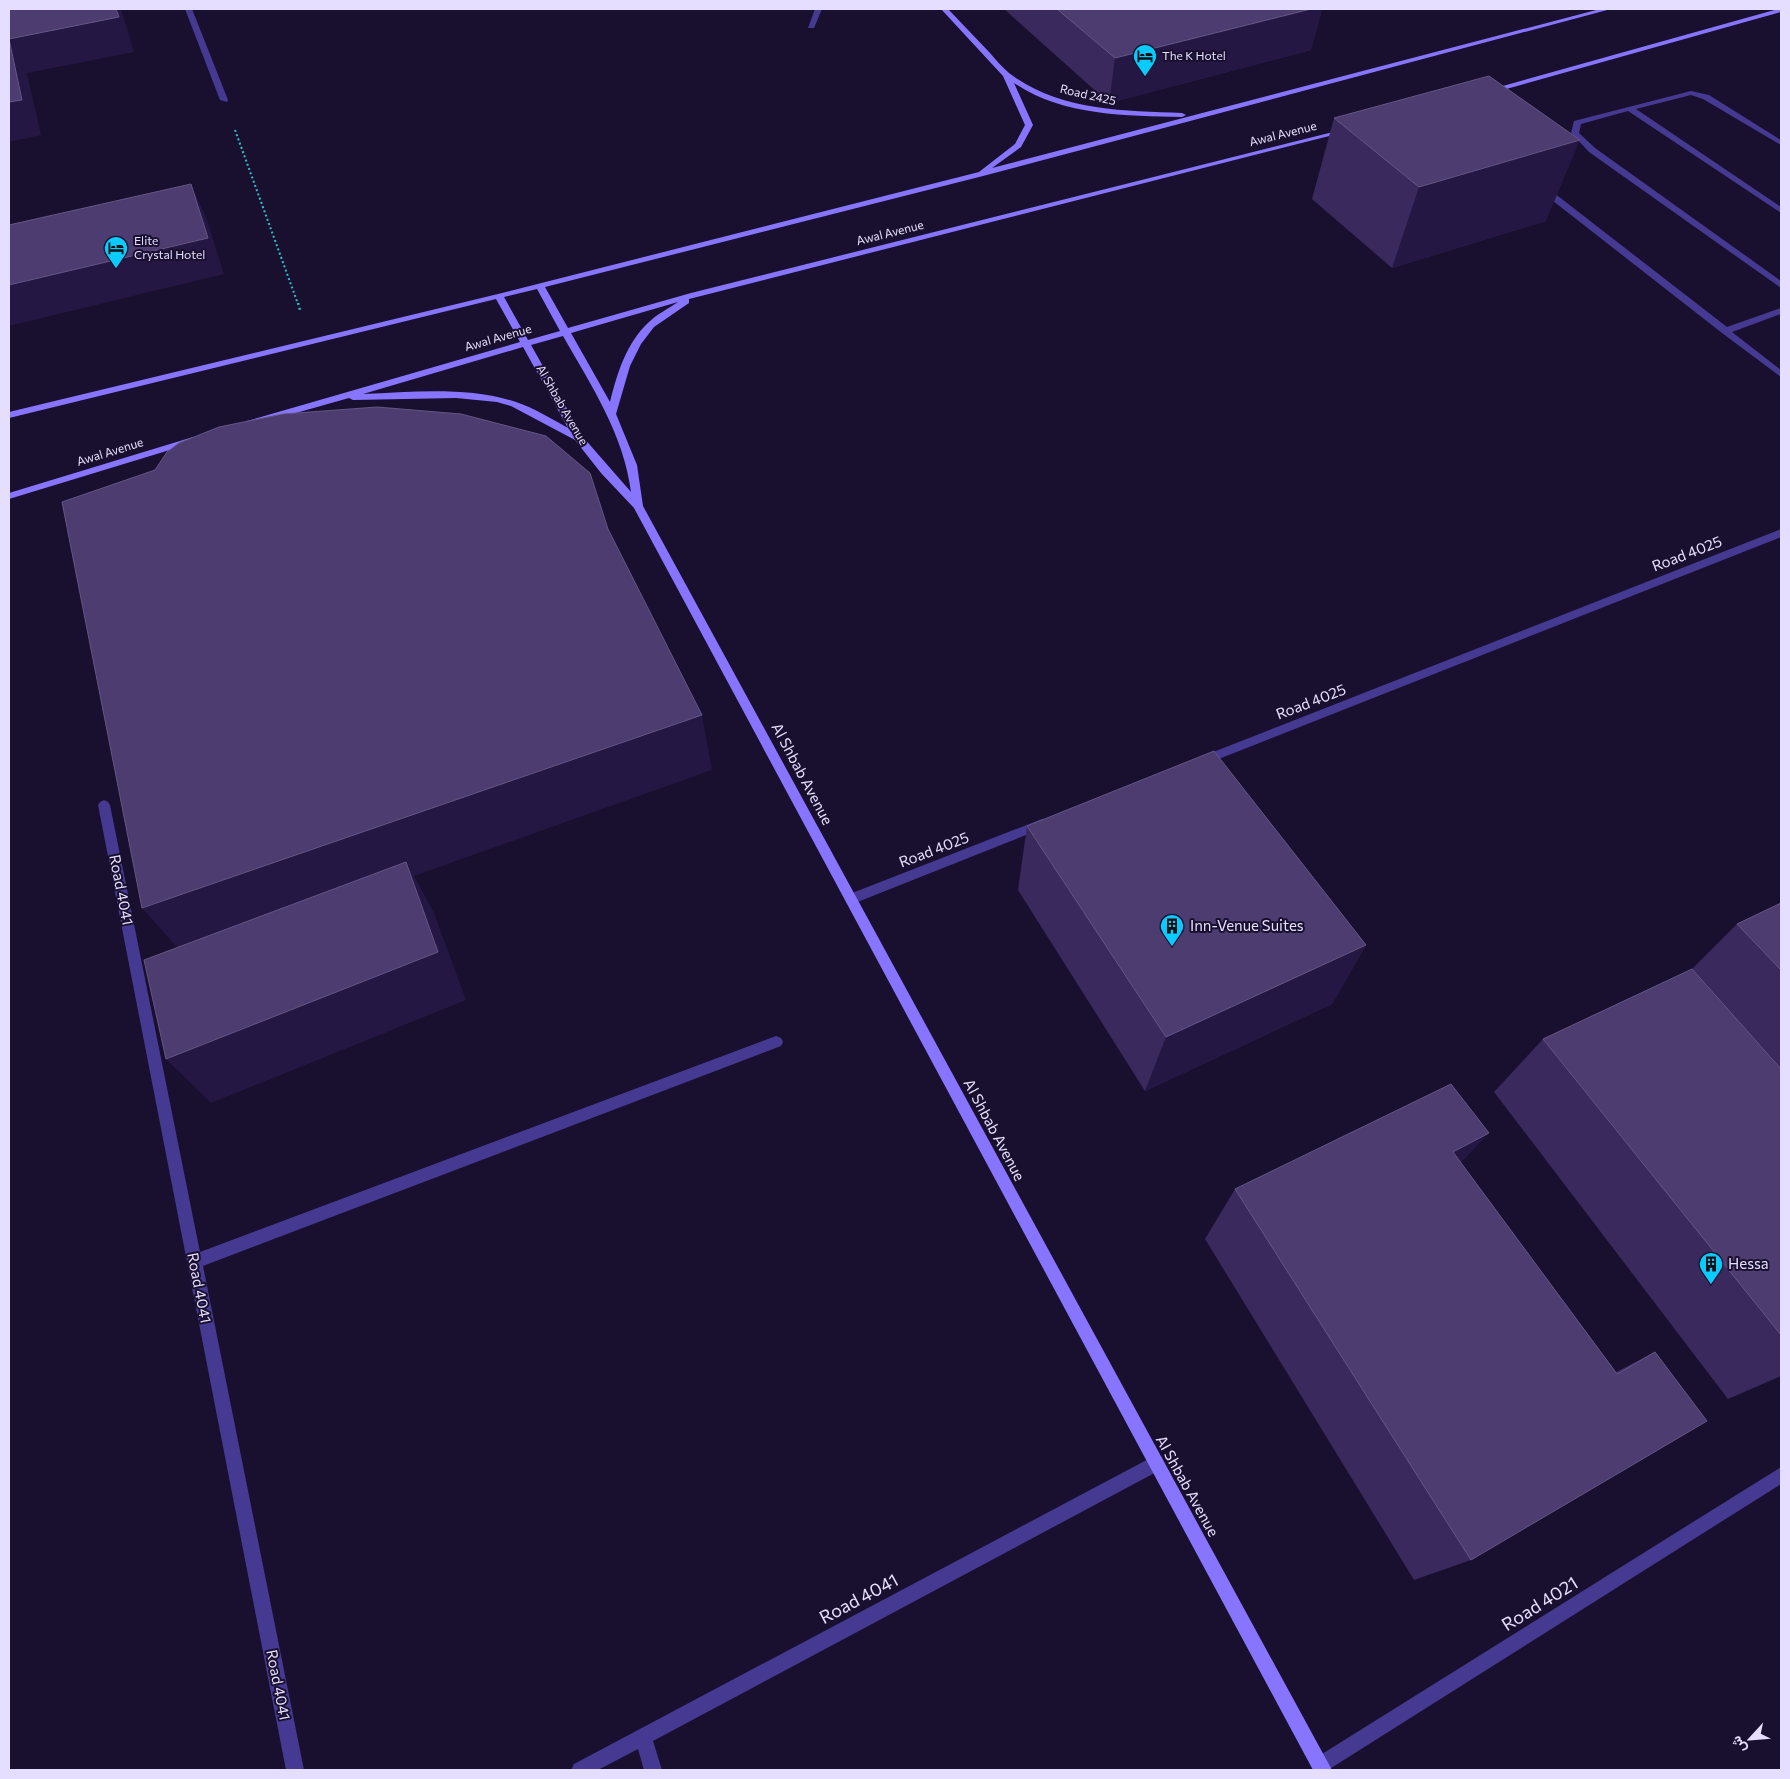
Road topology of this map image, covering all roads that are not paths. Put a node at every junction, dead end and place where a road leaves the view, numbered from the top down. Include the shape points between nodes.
1 (188, 9) edge
2 (818, 9) edge
3 (944, 9) edge
4 (1607, 9) edge
5 (1781, 10) edge
6 (811, 26) dead end
7 (1007, 76) junction
8 (1495, 89) junction
9 (1477, 94) edge
10 (224, 100) road end
11 (1485, 104) edge
12 (1629, 108) junction
13 (1199, 115) junction
14 (1355, 130) edge
15 (1781, 143) edge
16 (980, 174) junction
17 (1538, 185) edge
18 (1781, 211) edge
19 (1781, 285) edge
20 (539, 286) junction
21 (694, 295) junction
22 (499, 296) junction
23 (1781, 312) edge
24 (1725, 331) junction
25 (564, 332) junction
26 (526, 343) junction
27 (1781, 374) edge
28 (335, 397) junction
29 (612, 413) junction
30 (9, 415) edge
31 (242, 425) edge
32 (205, 436) edge
33 (580, 439) junction
34 (9, 496) edge
35 (638, 506) junction
36 (1781, 533) edge
37 (1195, 764) edge
38 (104, 805) dead end
39 (1056, 818) edge
40 (851, 899) junction
41 (776, 1042) dead end
42 (194, 1262) junction
43 (1156, 1463) junction
44 (1781, 1476) edge
45 (643, 1737) junction
46 (1321, 1768) edge
47 (295, 1770) edge
48 (580, 1770) edge
49 (653, 1770) edge

1 - 10 street
2 - 6 street
3 - 7 main road, Road 2425
4 - 13 main road
5 - 8 main road
7 - 13 main road, Road 2425 via 1059,101 1099,112
7 - 16 main road, Road 2425 via 1028,125 1018,145
8 - 9 main road
8 - 11 street
12 - 15 street via 1691,93 1706,97
12 - 18 street
12 - 19 street via 1577,123 1575,133 1592,150
13 - 16 main road
14 - 21 main road, Awal Avenue
16 - 20 main road
17 - 24 street
20 - 22 main road
20 - 25 main road, Al Shbab Avenue
21 - 25 main road, Awal Avenue
21 - 29 main road via 650,326 638,342 620,382
22 - 26 main road, Al Shbab Avenue
22 - 30 main road
23 - 24 street
24 - 27 street
25 - 26 main road, Awal Avenue
25 - 29 main road, Al Shbab Avenue
26 - 28 main road, Awal Avenue
26 - 33 main road, Al Shbab Avenue
28 - 31 main road, Awal Avenue
28 - 33 main road via 444,395 485,398 536,414
29 - 35 main road, Al Shbab Avenue via 631,462
32 - 34 main road, Awal Avenue
33 - 35 main road, Al Shbab Avenue
35 - 40 main road, Al Shbab Avenue
36 - 37 street, Road 4025
38 - 42 street, Road 4041
39 - 40 street, Road 4025
40 - 43 main road, Al Shbab Avenue
41 - 42 street
42 - 47 street, Road 4041
43 - 45 street, Road 4041
43 - 46 main road, Al Shbab Avenue
44 - 46 street, Road 4021
45 - 48 street, Road 4041
45 - 49 street

